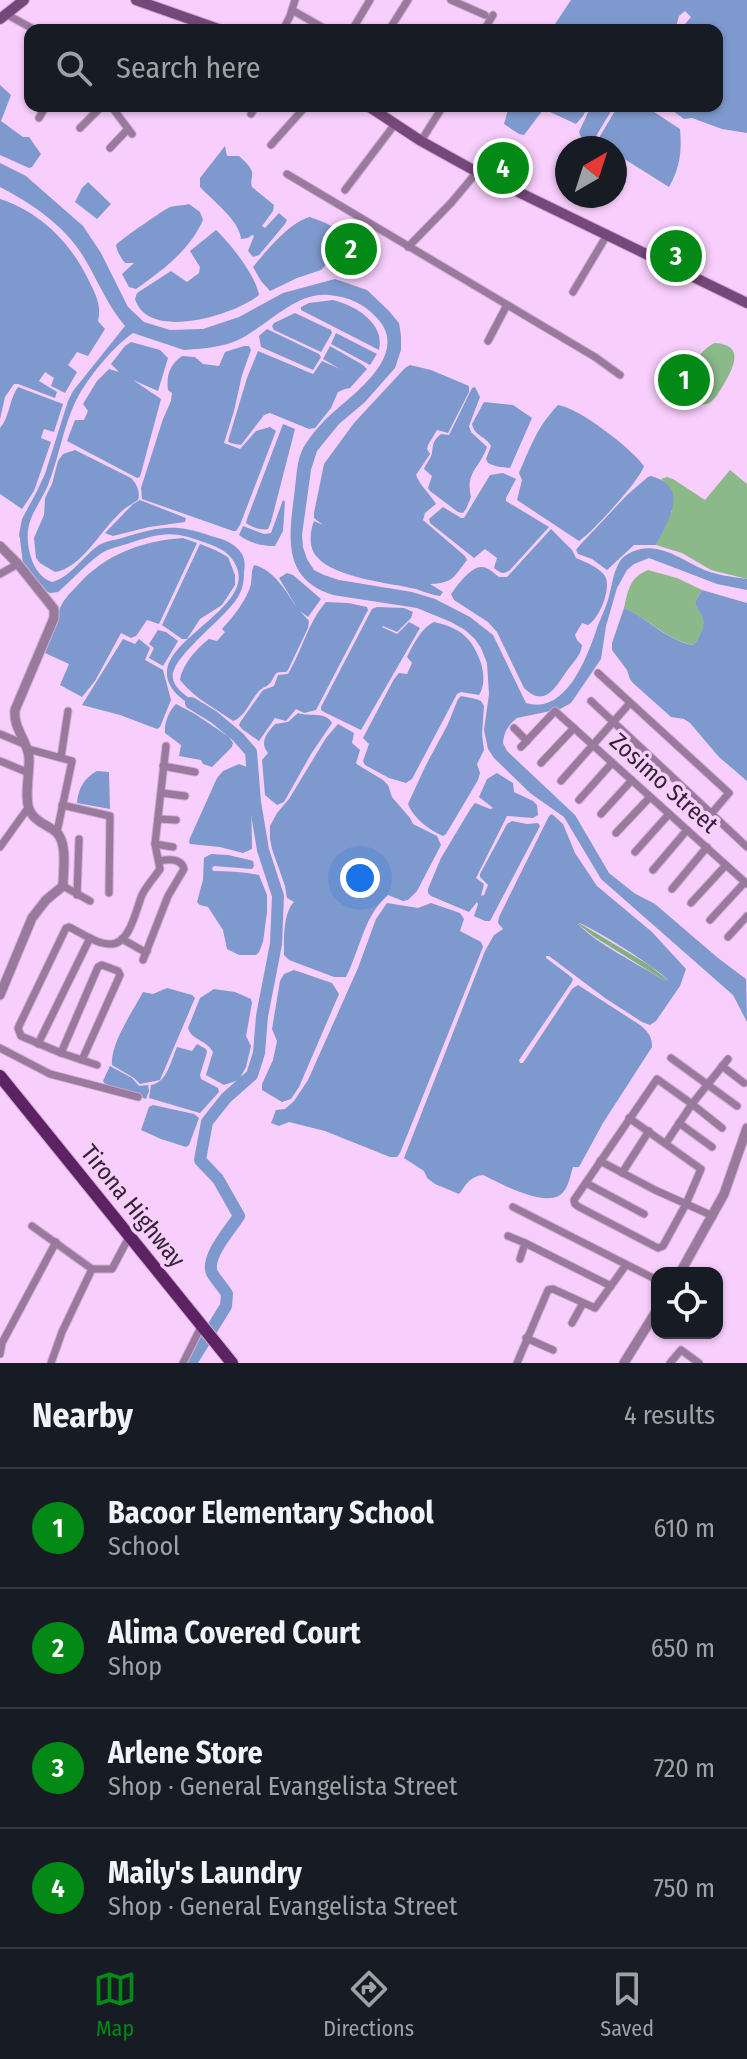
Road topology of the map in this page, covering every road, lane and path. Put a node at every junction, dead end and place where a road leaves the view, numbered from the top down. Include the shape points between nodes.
1 (24, 0) edge
2 (295, 0) edge
3 (370, 0) edge
4 (408, 0) edge
5 (451, 0) edge
6 (139, 1) edge
7 (292, 10) junction
8 (3, 17) edge
9 (204, 24) edge
10 (286, 24) edge
11 (316, 24) edge
12 (356, 24) edge
13 (393, 24) edge
14 (486, 24) edge
15 (24, 26) edge
16 (42, 112) edge
17 (96, 112) edge
18 (115, 112) edge
19 (301, 112) edge
20 (377, 112) edge
21 (439, 112) edge
22 (39, 118) dead end
23 (395, 124) junction
24 (80, 128) dead end
25 (421, 141) junction
26 (271, 145) dead end
27 (110, 148) dead end
28 (477, 172) junction
29 (287, 174) dead end
30 (345, 190) dead end
31 (607, 235) junction
32 (408, 247) junction
33 (573, 292) dead end
34 (747, 303) edge
35 (507, 305) junction
36 (488, 341) dead end
37 (620, 375) dead end
38 (0, 546) edge
39 (18, 564) junction
40 (0, 574) edge
41 (598, 673) dead end
42 (591, 701) dead end
43 (630, 703) junction
44 (68, 711) dead end
45 (613, 722) junction
46 (514, 728) dead end
47 (574, 728) junction
48 (0, 734) edge
49 (593, 745) junction
50 (26, 746) junction
51 (166, 746) dead end
52 (61, 757) junction
53 (0, 761) edge
54 (541, 763) dead end
55 (612, 763) junction
56 (163, 766) junction
57 (195, 772) dead end
58 (29, 773) junction
59 (632, 780) junction
60 (561, 781) dead end
61 (162, 793) junction
62 (185, 796) dead end
63 (650, 797) junction
64 (579, 800) dead end
65 (62, 805) junction
66 (28, 808) junction
67 (601, 814) dead end
68 (669, 814) junction
69 (711, 814) junction
70 (158, 819) junction
71 (176, 820) dead end
72 (687, 830) junction
73 (57, 832) junction
74 (616, 833) dead end
75 (79, 839) dead end
76 (155, 844) junction
77 (0, 847) edge
78 (173, 847) dead end
79 (707, 847) junction
80 (747, 847) edge
81 (635, 852) dead end
82 (159, 861) junction
83 (726, 865) junction
84 (653, 870) dead end
85 (746, 883) edge
86 (63, 886) junction
87 (672, 889) dead end
88 (109, 893) dead end
89 (77, 895) junction
90 (90, 901) dead end
91 (691, 903) dead end
92 (747, 916) edge
93 (710, 920) dead end
94 (728, 937) dead end
95 (90, 938) junction
96 (122, 939) junction
97 (147, 951) junction
98 (143, 960) dead end
99 (0, 995) edge
100 (27, 1039) junction
101 (38, 1044) junction
102 (0, 1048) edge
103 (61, 1053) junction
104 (18, 1056) junction
105 (671, 1058) dead end
106 (728, 1059) dead end
107 (82, 1060) junction
108 (97, 1065) dead end
109 (722, 1066) junction
110 (0, 1077) edge
111 (708, 1083) junction
112 (744, 1083) dead end
113 (138, 1097) dead end
114 (692, 1104) junction
115 (737, 1106) dead end
116 (629, 1118) junction
117 (679, 1123) junction
118 (722, 1128) dead end
119 (747, 1128) edge
120 (649, 1131) junction
121 (666, 1143) junction
122 (712, 1147) dead end
123 (600, 1161) junction
124 (622, 1173) junction
125 (586, 1183) junction
126 (686, 1204) junction
127 (513, 1207) dead end
128 (644, 1214) dead end
129 (713, 1216) junction
130 (32, 1226) dead end
131 (508, 1236) dead end
132 (129, 1237) junction
133 (56, 1242) junction
134 (525, 1243) junction
135 (520, 1259) dead end
136 (626, 1265) junction
137 (683, 1267) edge
138 (92, 1269) junction
139 (651, 1277) edge
140 (611, 1286) junction
141 (583, 1303) junction
142 (651, 1320) edge
143 (572, 1323) dead end
144 (207, 1334) junction
145 (526, 1338) junction
146 (553, 1350) dead end
147 (0, 1354) edge
148 (51, 1363) edge
149 (183, 1363) edge
150 (232, 1363) edge
151 (517, 1363) edge
152 (624, 1363) edge
153 (670, 1363) edge
154 (699, 1363) edge

1 - 8 main road
2 - 7 street
3 - 12 street
4 - 13 street
5 - 14 street via 489,15
6 - 9 main road
7 - 10 street
7 - 11 street
8 - 15 street
16 - 22 street
17 - 24 street
18 - 27 street via 130,132
19 - 26 street
20 - 23 main road
21 - 25 street
23 - 25 main road
23 - 30 street
25 - 28 main road
28 - 31 main road
28 - 32 street
29 - 32 street
31 - 33 street
31 - 34 main road
32 - 35 street
35 - 36 street
35 - 37 street
38 - 39 street
39 - 40 street
39 - 50 street via 55,613 15,710
41 - 43 street
42 - 45 street
43 - 45 street
43 - 69 street via 729,793
44 - 52 street
45 - 49 street
45 - 69 street
46 - 47 street, Zosimo Street via 524,744 555,711
47 - 49 street, Zosimo Street
47 - 54 street
48 - 50 street
49 - 55 street, Zosimo Street
49 - 60 street
50 - 52 street
50 - 58 street
51 - 56 street
52 - 65 street via 72,761
53 - 58 street
55 - 59 street, Zosimo Street
55 - 64 street
56 - 57 street
56 - 61 street
58 - 66 street
59 - 63 street, Zosimo Street
59 - 67 street
61 - 62 street
61 - 70 street
63 - 68 street, Zosimo Street
63 - 74 street
65 - 73 street
65 - 88 street via 110,816
66 - 73 street
66 - 77 street
68 - 72 street, Zosimo Street
68 - 81 street
69 - 80 street
70 - 71 street
70 - 76 street
72 - 79 street, Zosimo Street
72 - 84 street
73 - 86 street via 63,847
75 - 89 street
76 - 78 street
76 - 82 street
79 - 83 street, Zosimo Street
79 - 87 street
82 - 96 street via 160,869
82 - 97 street via 173,859 184,869
83 - 85 street, Zosimo Street
83 - 91 street
85 - 93 street
86 - 89 street
86 - 99 street via 32,918
89 - 90 street
92 - 94 street
95 - 96 street via 111,944
95 - 100 street via 69,927 64,931 18,1028
95 - 101 street
96 - 97 street
97 - 98 street
100 - 101 street
100 - 104 street
101 - 103 street
102 - 104 street
103 - 107 street
103 - 107 street via 102,965 120,975
104 - 113 street via 50,1074
105 - 111 street
106 - 109 street
107 - 108 street
109 - 111 street
109 - 112 street
110 - 132 main road, Tirona Highway
111 - 114 street
111 - 115 street
114 - 116 street via 657,1079
114 - 117 street
114 - 118 street
116 - 120 street
116 - 123 street
117 - 121 street
117 - 122 street
119 - 129 street
120 - 121 street
120 - 124 street
121 - 126 street via 701,1169
123 - 124 street
123 - 125 street
124 - 126 street
125 - 126 street via 575,1204 658,1248
125 - 128 street
126 - 129 street
127 - 136 street
129 - 137 street
130 - 133 street
131 - 134 street
132 - 138 street via 112,1269
132 - 144 main road, Tirona Highway
133 - 138 street
133 - 147 street
134 - 135 street
134 - 140 street
136 - 139 street
136 - 140 street
138 - 148 street
140 - 141 street via 597,1306
141 - 143 street
141 - 145 street via 550,1288
142 - 152 street
144 - 149 street
144 - 150 main road, Tirona Highway
145 - 146 street
145 - 151 street
153 - 154 street via 681,1350

